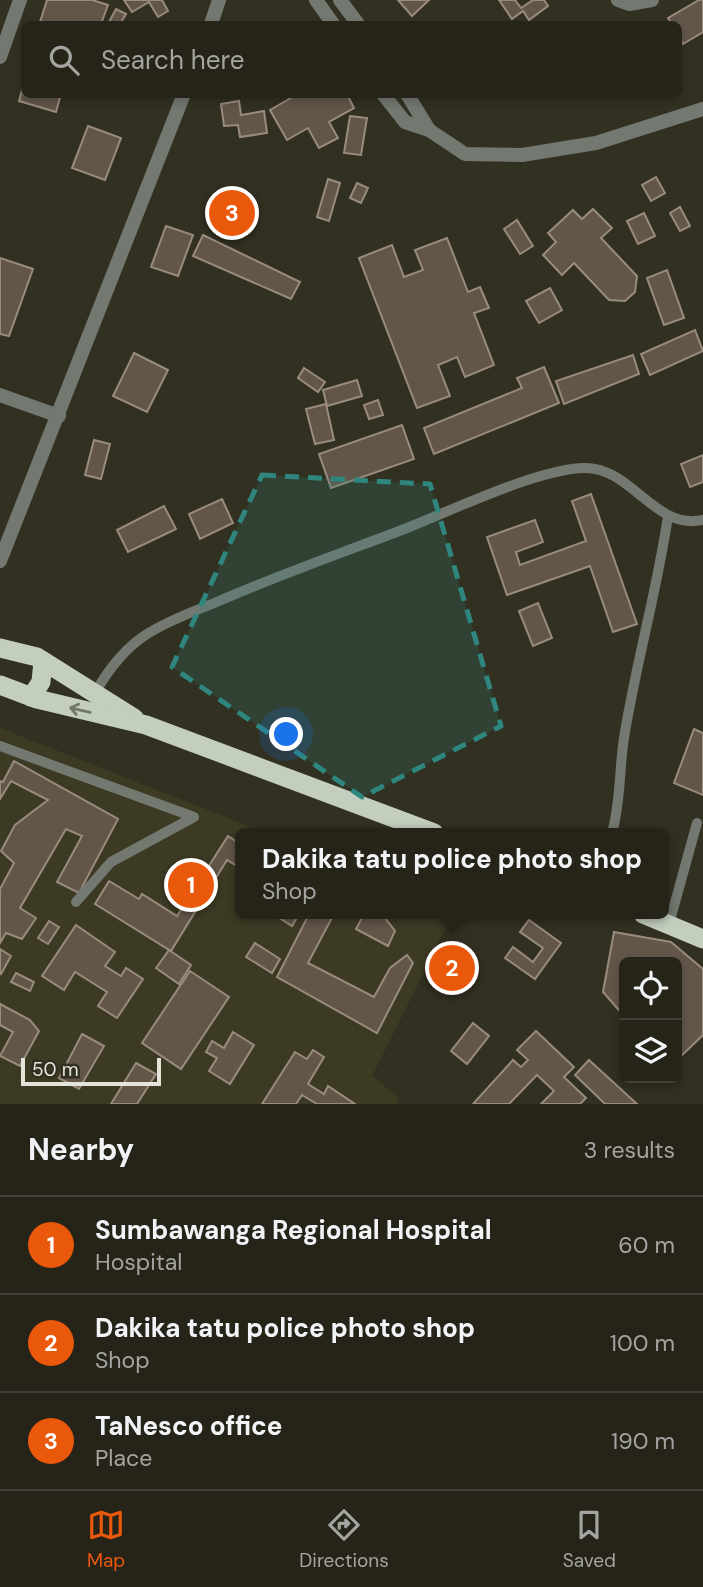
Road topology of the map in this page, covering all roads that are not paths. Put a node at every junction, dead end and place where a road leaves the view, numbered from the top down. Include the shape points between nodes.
1 (20, 0) edge
2 (219, 0) edge
3 (316, 0) edge
4 (340, 0) edge
5 (618, 0) edge
6 (652, 0) edge
7 (212, 21) edge
8 (331, 21) edge
9 (356, 21) edge
10 (0, 57) edge
11 (182, 98) edge
12 (386, 98) edge
13 (409, 98) edge
14 (703, 109) edge
15 (429, 130) junction
16 (0, 395) edge
17 (59, 416) junction
18 (668, 516) junction
19 (703, 520) edge
20 (0, 561) edge
21 (3, 654) edge
22 (43, 661) junction
23 (0, 685) edge
24 (95, 693) junction
25 (31, 697) junction
26 (146, 726) junction
27 (0, 746) edge
28 (697, 823) dead end
29 (421, 828) edge
30 (614, 828) edge
31 (76, 902) dead end
32 (655, 919) edge
33 (669, 925) junction
34 (703, 939) edge

1 - 10 street
2 - 7 street
3 - 8 street
4 - 9 street
5 - 6 street via 629,4
11 - 17 street
12 - 15 street via 405,122
13 - 15 street
14 - 15 street via 596,143 522,155 466,154
16 - 17 street
17 - 20 street
18 - 19 lane via 692,523
18 - 24 lane via 612,472 583,468 540,477 170,621 124,652
18 - 30 lane via 624,737
21 - 22 highway
22 - 24 highway
22 - 25 highway via 41,682
23 - 25 highway
24 - 26 highway
26 -> 25 highway
26 - 29 highway
27 - 31 lane via 194,817 111,862
28 - 33 lane
32 - 33 highway
33 - 34 highway

